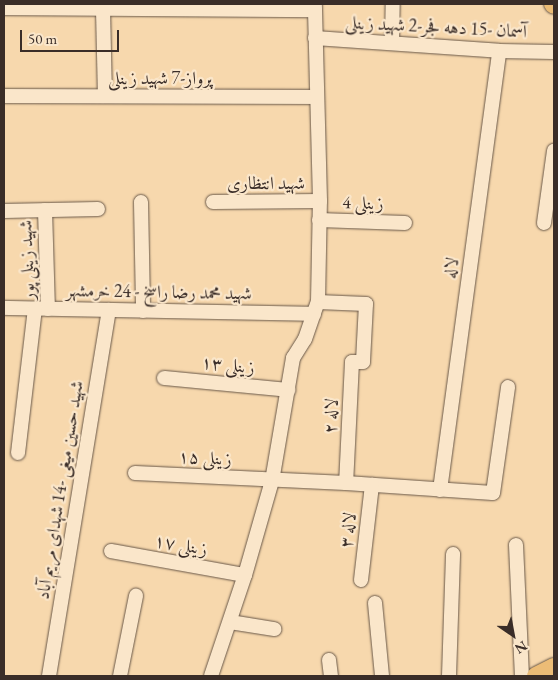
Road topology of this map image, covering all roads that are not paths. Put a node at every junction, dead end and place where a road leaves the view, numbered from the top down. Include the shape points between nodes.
1 (394, 4) edge
2 (28, 6) edge
3 (167, 6) edge
4 (250, 7) edge
5 (315, 7) edge
6 (4, 8) edge
7 (103, 8) junction
8 (315, 38) junction
9 (392, 44) junction
10 (499, 51) junction
11 (554, 52) edge
12 (4, 96) edge
13 (104, 96) junction
14 (317, 97) junction
15 (554, 151) edge
16 (320, 201) junction
17 (141, 202) dead end
18 (213, 202) dead end
19 (98, 209) dead end
20 (45, 210) junction
21 (4, 211) edge
22 (319, 220) junction
23 (404, 223) dead end
24 (544, 223) dead end
25 (4, 308) edge
26 (316, 308) junction
27 (41, 309) junction
28 (109, 310) junction
29 (143, 311) junction
30 (363, 362) joint
31 (164, 378) dead end
32 (508, 387) dead end
33 (288, 390) junction
34 (18, 453) dead end
35 (135, 473) dead end
36 (272, 481) junction
37 (346, 483) junction
38 (372, 485) junction
39 (440, 490) junction
40 (516, 545) dead end
41 (111, 551) dead end
42 (453, 554) dead end
43 (245, 575) junction
44 (361, 580) dead end
45 (136, 596) dead end
46 (375, 603) dead end
47 (230, 622) junction
48 (274, 629) dead end
49 (329, 660) dead end
50 (554, 667) edge
51 (49, 676) edge
52 (120, 676) edge
53 (211, 676) edge
54 (331, 676) edge
55 (382, 676) edge
56 (449, 676) edge
57 (522, 676) edge
58 (536, 676) edge

1 - 9 street
2 - 6 street
2 - 7 street
3 - 4 street
3 - 7 street
4 - 5 street
5 - 8 street
7 - 13 street
8 - 9 street, آسمان -15 دهه فجر-2 شهید زینلی
8 - 14 street
9 - 10 street, آسمان -15 دهه فجر-2 شهید زینلی
10 - 11 street, آسمان -15 دهه فجر-2 شهید زینلی
10 - 39 street, لاله
12 - 13 street, پرواز-7 شهید زینلی
13 - 14 street, پرواز-7 شهید زینلی
14 - 16 street
15 - 24 street
16 - 18 street, شهید انتظاری
16 - 22 street
17 - 29 street
19 - 20 street, شهید زینلی پور
20 - 21 street, شهید زینلی پور
20 - 27 street, شهید زینلی پور
22 - 23 street, زینلی 4
22 - 26 street
25 - 27 street, شهید محمد رضا راسخ - 24 خرمشهر
26 - 29 street, شهید محمد رضا راسخ - 24 خرمشهر
26 - 30 street, شهید محمد رضا راسخ - 24 خرمشهر via 366,304
26 - 33 street via 305,339 293,358
27 - 28 street, شهید محمد رضا راسخ - 24 خرمشهر
27 - 34 street, شهید زینلی پور
28 - 29 street, شهید محمد رضا راسخ - 24 خرمشهر
28 - 51 street, شهید حسین میغی -14 شهدای مریم آباد
30 - 37 street, لاله ۲ via 352,362
31 - 33 street, زینلی ۱۳
32 - 39 street via 493,493
33 - 36 street
35 - 36 street, زینلی ۱۵
36 - 37 street
36 - 43 street
37 - 38 street
38 - 39 street
38 - 44 street, لاله ۳
40 - 57 street
41 - 43 street, زینلی ۱۷
42 - 56 street
43 - 47 street
45 - 52 street
46 - 55 street
47 - 48 street
47 - 53 street
49 - 54 street
50 - 58 main road

